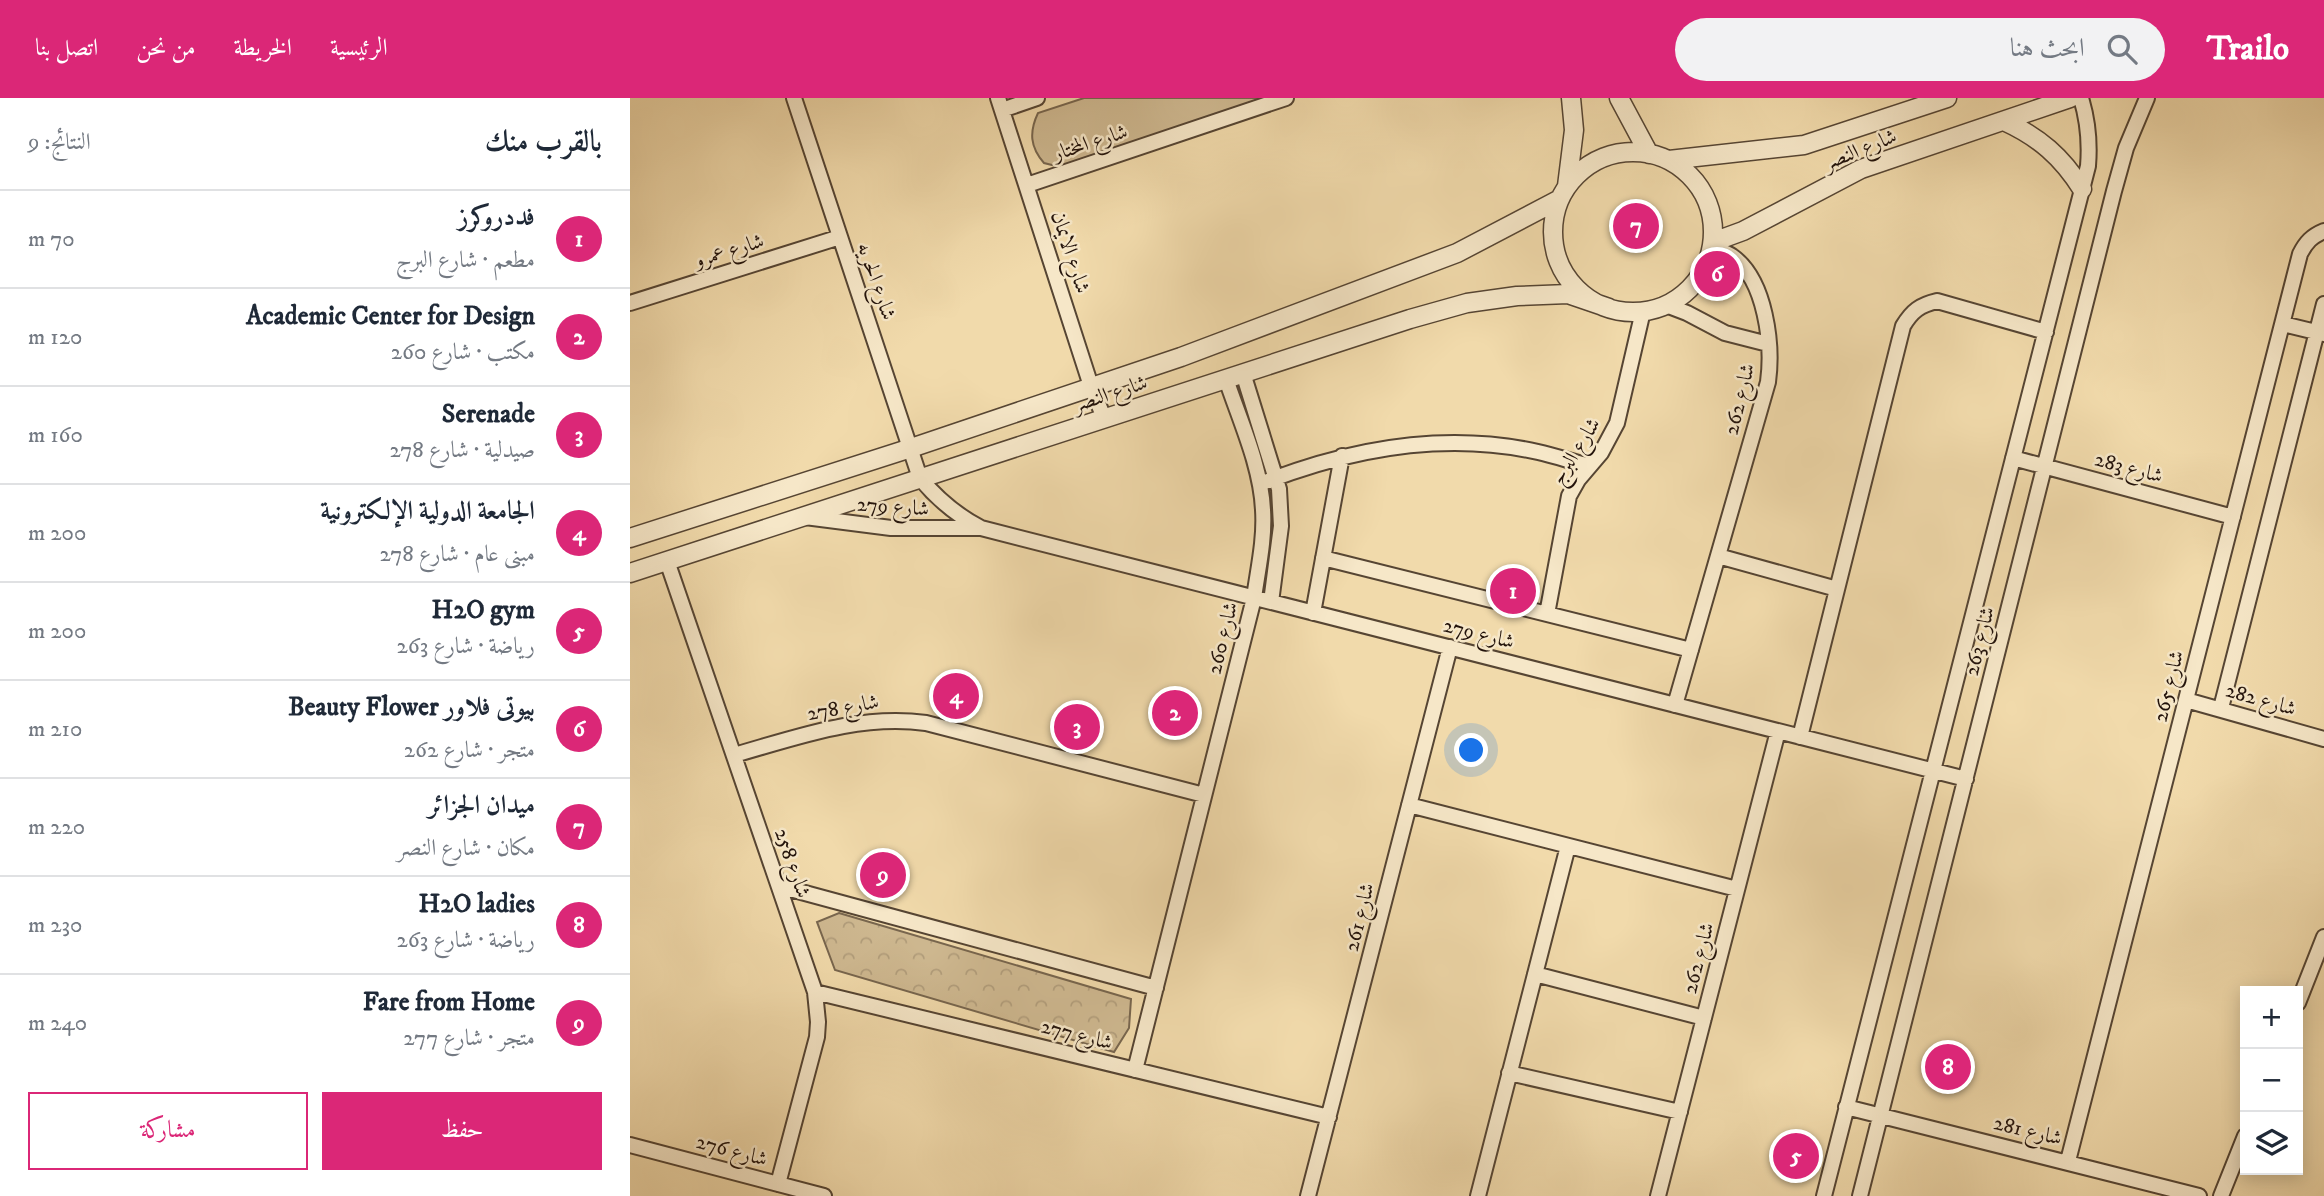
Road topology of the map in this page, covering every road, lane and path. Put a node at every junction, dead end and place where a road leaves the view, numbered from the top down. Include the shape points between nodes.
1 (794, 98) edge
2 (1037, 98) edge
3 (1286, 98) edge
4 (1571, 98) edge
5 (1619, 98) edge
6 (1947, 98) edge
7 (2070, 98) edge
8 (2081, 98) edge
9 (2147, 98) edge
10 (1000, 104) edge
11 (2004, 121) junction
12 (1649, 154) junction
13 (1669, 160) junction
14 (1027, 185) junction
15 (2082, 189) junction
16 (1564, 193) junction
17 (2324, 230) edge
18 (840, 237) junction
19 (1712, 245) junction
20 (630, 303) edge
21 (2324, 304) edge
22 (1666, 305) junction
23 (1609, 308) junction
24 (1643, 311) junction
25 (2283, 324) junction
26 (2046, 332) junction
27 (2320, 333) edge
28 (1768, 344) junction
29 (1235, 376) junction
30 (1091, 386) junction
31 (1104, 418) junction
32 (911, 448) junction
33 (1342, 456) junction
34 (2013, 458) junction
35 (1590, 466) junction
36 (2045, 466) junction
37 (1276, 477) junction
38 (920, 478) junction
39 (1260, 484) junction
40 (802, 517) junction
41 (2233, 517) junction
42 (981, 528) junction
43 (630, 538) edge
44 (1718, 556) junction
45 (1323, 558) junction
46 (667, 561) junction
47 (630, 573) edge
48 (1837, 589) junction
49 (1254, 598) junction
50 (1270, 602) junction
51 (1313, 613) junction
52 (1547, 614) junction
53 (1450, 648) junction
54 (1691, 650) junction
55 (2186, 700) junction
56 (1675, 705) junction
57 (2221, 708) junction
58 (1778, 731) junction
59 (1800, 737) junction
60 (2324, 739) edge
61 (734, 755) junction
62 (1933, 770) junction
63 (1966, 779) junction
64 (1204, 796) junction
65 (1409, 805) junction
66 (1568, 846) junction
67 (779, 886) junction
68 (1737, 889) junction
69 (2324, 937) edge
70 (1535, 974) junction
71 (1156, 988) junction
72 (2303, 990) edge
73 (815, 992) junction
74 (1704, 1018) junction
75 (1135, 1070) junction
76 (1509, 1073) junction
77 (1846, 1107) junction
78 (1680, 1112) junction
79 (1880, 1116) junction
80 (1329, 1117) junction
81 (630, 1145) edge
82 (2240, 1148) edge
83 (2068, 1161) junction
84 (778, 1184) junction
85 (824, 1196) edge
86 (1308, 1196) edge
87 (1478, 1196) edge
88 (1658, 1196) edge
89 (1824, 1196) edge
90 (1860, 1196) edge
91 (2199, 1196) edge
92 (2221, 1196) edge

1 - 18 street, شارع الحريه
2 - 10 street
3 - 14 street, شارع المختار
4 - 16 street via 1574,130
5 - 12 street
6 - 13 street, شارع النصر via 1804,145
7 - 11 street, شارع النصر
8 - 15 street, شارع 263 via 2090,142
9 - 36 street, شارع 263 via 2114,191
10 - 14 street, شارع الايمان
11 - 15 street via 2050,147
11 - 19 street, شارع النصر via 1861,169
12 - 13 street
12 - 16 street via 1631,152 1595,162 1580,172
13 - 19 street via 1689,174 1704,194 1712,218
14 - 30 street, شارع الايمان
15 - 26 street, شارع 263
16 - 23 street via 1554,220 1560,264 1572,284
16 - 30 street, شارع النصر via 1457,253
17 - 25 street, شارع 265 via 2306,243 2301,254
18 - 20 street, شارع عمرو
18 - 32 street, شارع الحريه
19 - 22 street via 1703,271 1687,291
19 - 28 street, شارع 262 via 1732,256 1754,285 1766,319
21 - 27 street
22 - 24 street
22 - 28 street, شارع 262 via 1725,333
23 - 24 street
23 - 29 street, شارع النصر via 1568,294 1467,303
24 - 35 street, شارع البرج via 1617,423
25 - 27 street
25 - 41 street, شارع 265
26 - 34 street, شارع 263
26 - 48 street via 1937,301 1910,313
27 - 57 street
28 - 44 street, شارع 262 via 1768,382
29 - 31 street, شارع النصر
29 - 37 street, شارع 260
29 - 39 street, شارع 260
30 - 31 street, شارع الايمان
30 - 32 street, شارع النصر
31 - 38 street, شارع النصر
32 - 38 street, شارع الحريه
32 - 43 street, شارع النصر
33 - 35 street via 1420,444 1480,444 1538,452
33 - 37 street
33 - 45 street
34 - 36 street, شارع 283
34 - 62 street, شارع 263
35 - 52 street, شارع البرج via 1569,496
36 - 41 street, شارع 283
36 - 63 street, شارع 263
37 - 39 street
37 - 50 street, شارع 260 via 1281,526
38 - 40 street, شارع النصر
38 - 42 street, شارع 279 via 948,507
39 - 49 street, شارع 260 via 1263,525
40 - 42 street, شارع 279 via 891,528
40 - 46 street, شارع النصر
41 - 55 street, شارع 265
42 - 49 street, شارع 279
44 - 48 street
44 - 54 street, شارع 262
45 - 51 street
45 - 52 street
46 - 47 street, شارع النصر
46 - 61 street, شارع 258
48 - 59 street
49 - 50 street, شارع 279
49 - 64 street, شارع 260
50 - 51 street, شارع 279
51 - 53 street, شارع 279
52 - 54 street
53 - 56 street, شارع 279
53 - 65 street, شارع 261
54 - 56 street, شارع 262
55 - 57 street, شارع 282
55 - 83 street, شارع 265
56 - 58 street, شارع 279
57 - 60 street, شارع 282
58 - 59 street, شارع 279
58 - 68 street, شارع 262
59 - 62 street, شارع 279
61 - 64 street, شارع 278 via 834,726 903,720
61 - 67 street, شارع 258
62 - 63 street, شارع 279
62 - 77 street, شارع 263
63 - 79 street, شارع 263
64 - 71 street, شارع 260
65 - 66 street
65 - 80 street, شارع 261
66 - 68 street
66 - 70 street
67 - 71 street
67 - 73 street, شارع 258
68 - 74 street, شارع 262
69 - 72 street
70 - 74 street
70 - 76 street
71 - 75 street, شارع 260
73 - 75 street, شارع 277
73 - 84 street, شارع 258 via 817,1037
74 - 78 street, شارع 262
75 - 80 street, شارع 277
76 - 78 street
76 - 87 street
77 - 79 street, شارع 281
77 - 89 street, شارع 263
78 - 88 street, شارع 262
79 - 83 street, شارع 281
79 - 90 street, شارع 263
80 - 86 street, شارع 261
81 - 84 street, شارع 276
82 - 92 street
83 - 91 street, شارع 281
84 - 85 street, شارع 276

